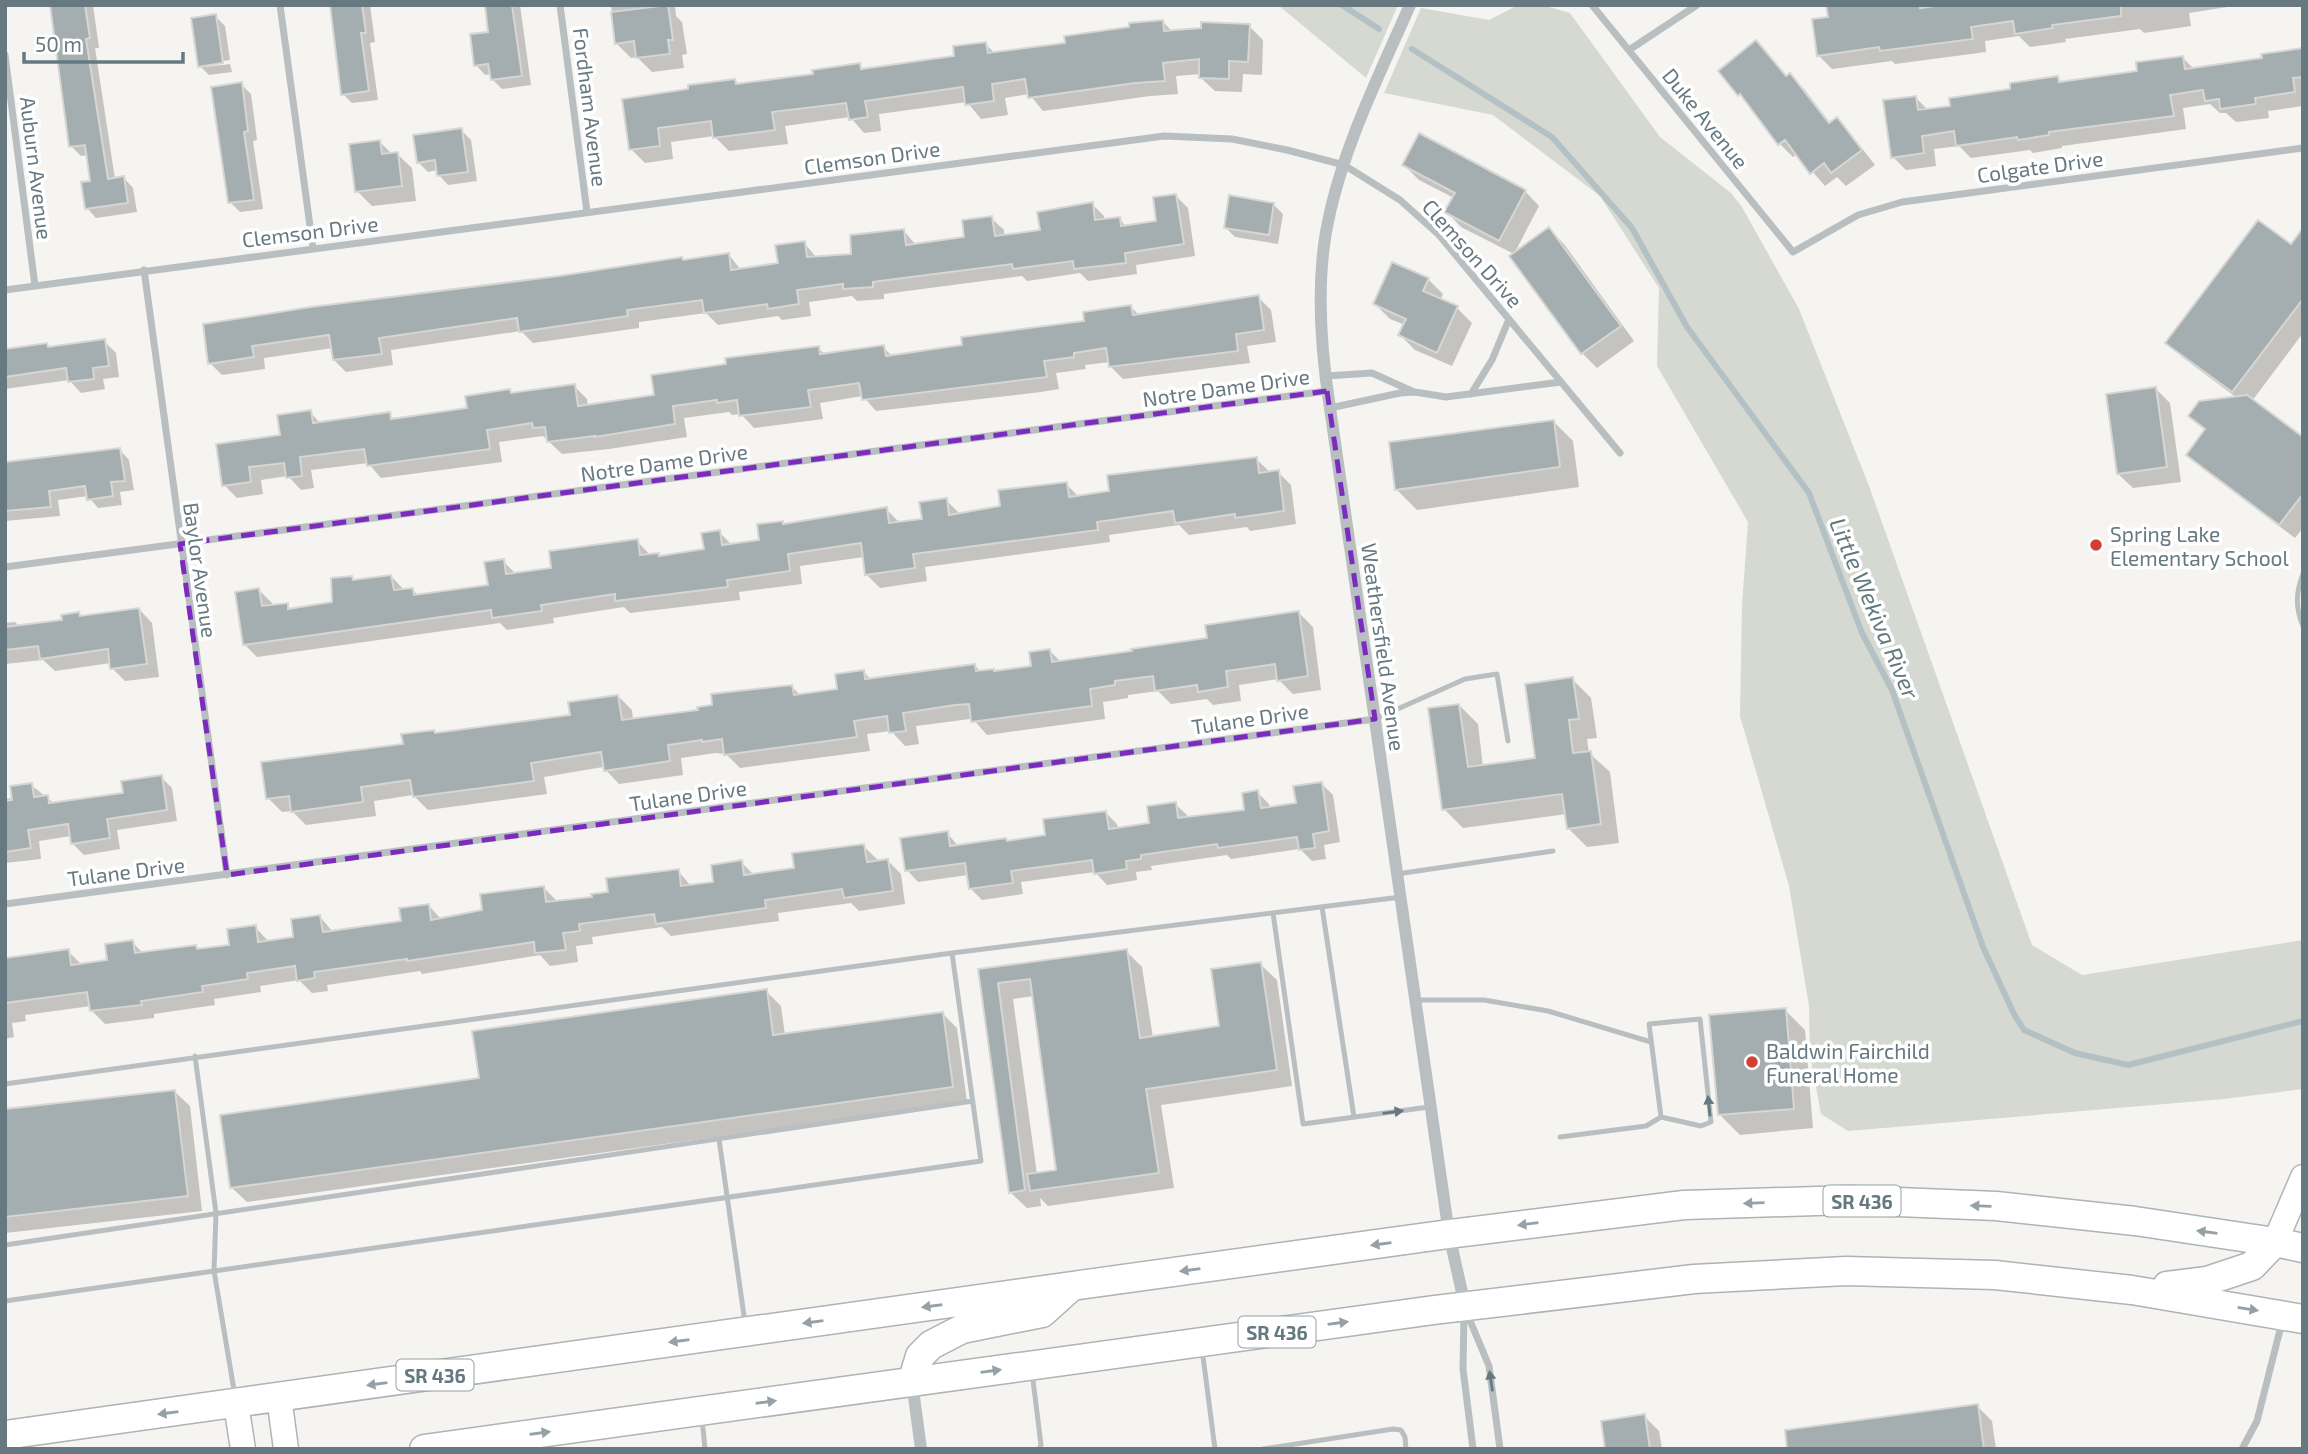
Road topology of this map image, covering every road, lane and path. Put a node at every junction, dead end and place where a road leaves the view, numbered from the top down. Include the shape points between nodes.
1 (280, 5) edge
2 (560, 5) edge
3 (1410, 5) edge
4 (1592, 5) edge
5 (1697, 5) edge
6 (1629, 50) junction
7 (5, 55) edge
8 (2303, 148) edge
9 (1344, 165) junction
10 (587, 212) junction
11 (313, 248) junction
12 (1793, 252) joint
13 (144, 270) junction
14 (34, 286) junction
15 (5, 290) edge
16 (1509, 319) junction
17 (1326, 376) junction
18 (1560, 382) junction
19 (1327, 391) junction
20 (1415, 392) junction
21 (1471, 394) junction
22 (1329, 408) junction
23 (1620, 453) dead end
24 (180, 544) junction
25 (5, 568) edge
26 (2303, 573) edge
27 (2300, 611) edge
28 (2303, 626) edge
29 (1375, 719) junction
30 (1508, 741) dead end
31 (1553, 851) dead end
32 (1397, 873) junction
33 (227, 875) junction
34 (1401, 897) junction
35 (5, 904) edge
36 (1322, 907) junction
37 (1273, 913) junction
38 (952, 953) junction
39 (1415, 1000) junction
40 (1651, 1042) junction
41 (195, 1056) junction
42 (5, 1084) edge
43 (972, 1101) junction
44 (1431, 1107) junction
45 (1354, 1117) junction
46 (1661, 1117) junction
47 (1560, 1137) dead end
48 (719, 1139) junction
49 (2303, 1177) edge
50 (727, 1198) junction
51 (216, 1213) junction
52 (1449, 1234) junction
53 (2275, 1242) junction
54 (5, 1245) edge
55 (2303, 1248) edge
56 (214, 1271) junction
57 (1072, 1286) junction
58 (2133, 1290) junction
59 (5, 1301) edge
60 (1465, 1307) junction
61 (2293, 1317) edge
62 (747, 1332) junction
63 (1201, 1342) junction
64 (1031, 1366) junction
65 (912, 1382) junction
66 (279, 1397) junction
67 (236, 1404) junction
68 (701, 1411) junction
69 (5, 1435) edge
70 (430, 1448) edge
71 (243, 1449) edge
72 (286, 1449) edge
73 (424, 1449) edge
74 (705, 1449) edge
75 (921, 1449) edge
76 (1039, 1449) edge
77 (1214, 1449) edge
78 (1263, 1449) edge
79 (1406, 1449) edge
80 (1473, 1449) edge
81 (1500, 1449) edge
82 (2242, 1449) edge

1 - 11 street
2 - 10 street, Fordham Avenue
3 - 9 street, Weathersfield Avenue
4 - 6 street, Duke Avenue
5 - 6 street
6 - 12 street, Duke Avenue
7 - 14 street, Auburn Avenue
8 - 12 street, Colgate Drive via 1902,202 1858,215
9 - 10 street, Clemson Drive via 1232,139 1164,136
9 - 16 street, Clemson Drive via 1400,200 1439,235
9 - 17 street, Weathersfield Avenue via 1326,231 1321,283
10 - 11 street, Clemson Drive
11 - 13 street, Clemson Drive
13 - 14 street, Clemson Drive
13 - 24 street, Baylor Avenue
14 - 15 street, Clemson Drive
16 - 18 street, Clemson Drive
16 - 21 street
17 - 19 street, Weathersfield Avenue
17 - 20 street, Notre Dame Drive via 1372,373
18 - 21 street, Notre Dame Drive
18 - 23 street, Clemson Drive
19 - 22 street, Weathersfield Avenue
19 - 24 street, Notre Dame Drive
20 - 21 street, Notre Dame Drive via 1446,397
20 - 22 street, Notre Dame Drive
22 - 29 street, Weathersfield Avenue
24 - 25 street, Notre Dame Drive
24 - 33 street, Baylor Avenue
26 - 27 lane via 2297,588
27 - 28 lane
29 - 30 lane via 1465,678 1497,674
29 - 32 street, Weathersfield Avenue
29 - 33 street, Tulane Drive
31 - 32 lane
32 - 34 street, Weathersfield Avenue
33 - 35 street, Tulane Drive
34 - 36 lane
34 - 39 street, Weathersfield Avenue
36 - 37 lane
36 - 45 lane
37 - 38 lane
37 - 45 lane via 1303,1124
38 - 41 lane
38 - 43 lane
39 - 40 lane via 1484,1000 1548,1012
39 - 44 street, Weathersfield Avenue
40 - 46 lane
46 -> 40 lane via 1701,1126 1711,1122 1700,1019 1649,1024
41 - 42 lane
41 - 51 lane
43 - 48 lane
43 - 50 lane via 981,1161
45 -> 44 lane
44 - 52 street, Weathersfield Avenue
46 - 47 lane via 1646,1126
48 - 50 lane
48 - 51 lane
49 - 53 main road
50 - 56 lane
50 - 62 lane
51 - 54 lane
51 - 56 lane
53 -> 52 main road, SR 436 via 1996,1206 1849,1200 1684,1205
52 -> 57 main road, SR 436
52 - 60 street, Weathersfield Avenue
53 - 55 main road, SR 436
53 - 58 main road via 2252,1266 2207,1281
56 - 59 lane
56 - 67 lane
57 -> 62 main road, SR 436
57 - 65 main road via 1042,1313 962,1329 931,1345 920,1356
58 - 60 main road, SR 436 via 1996,1275 1846,1271 1694,1279
58 -> 61 main road, SR 436
63 -> 60 main road, SR 436
60 - 80 street, Weathersfield Avenue via 1463,1369
81 -> 60 street, Weathersfield Avenue via 1489,1366
61 - 82 street via 2257,1421
62 -> 66 main road, SR 436
63 - 64 main road, SR 436
63 - 77 lane
65 -> 64 main road, SR 436
64 - 76 lane
68 -> 65 main road, SR 436
65 - 75 street
66 - 67 main road, SR 436
66 - 72 main road
67 -> 69 main road, SR 436
67 - 71 main road
70 -> 68 main road, SR 436
68 - 74 lane
70 - 73 main road, SR 436
78 - 79 lane via 1393,1429 1401,1430

